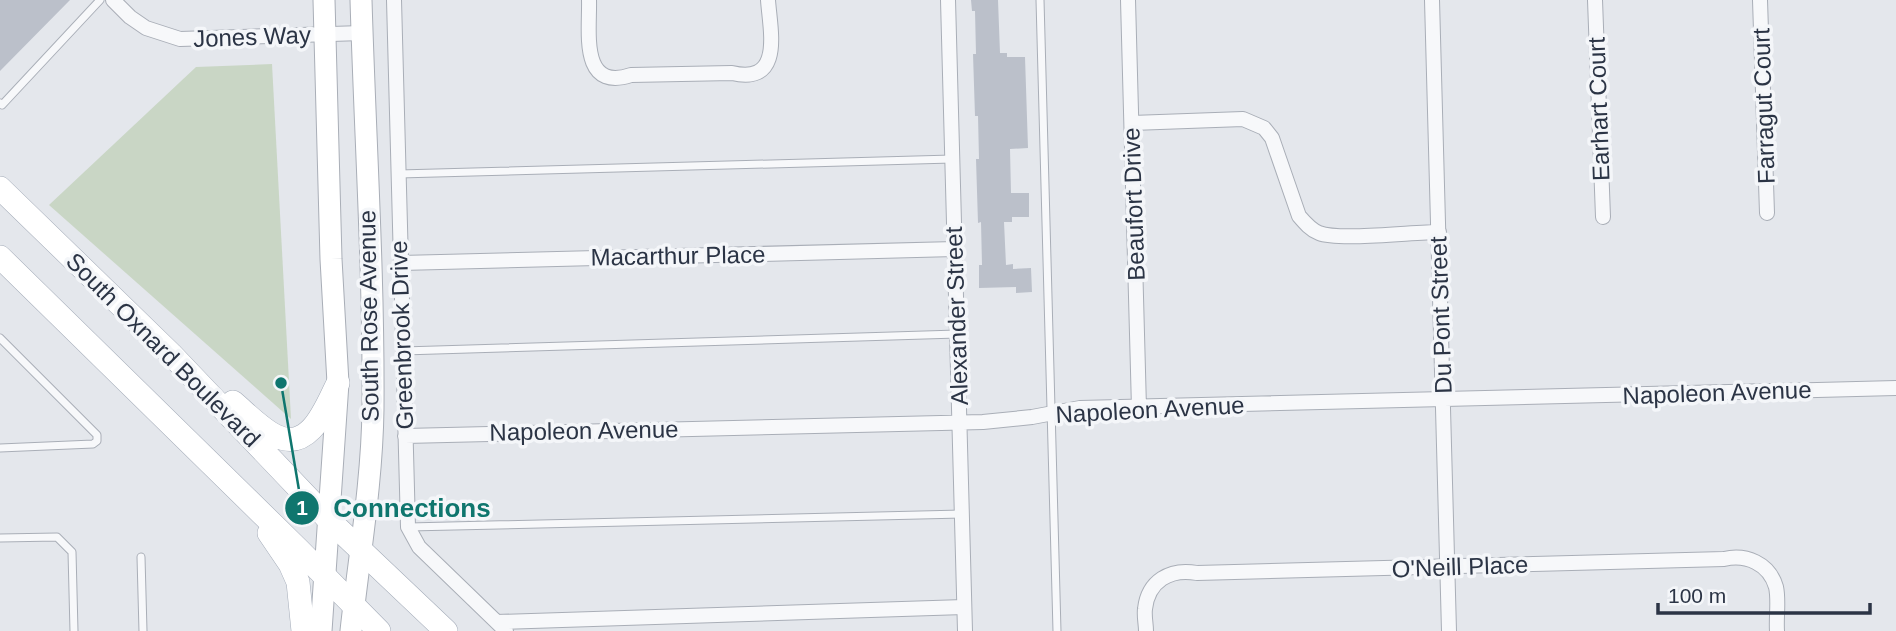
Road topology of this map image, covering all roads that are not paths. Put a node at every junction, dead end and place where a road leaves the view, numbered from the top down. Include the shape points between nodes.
1 (100, 0) edge
2 (113, 0) edge
3 (324, 0) edge
4 (360, 0) edge
5 (394, 0) edge
6 (589, 0) edge
7 (768, 0) edge
8 (948, 0) edge
9 (1040, 0) edge
10 (1128, 0) edge
11 (1432, 0) edge
12 (1595, 0) edge
13 (1760, 0) edge
14 (362, 33) junction
15 (325, 34) junction
16 (0, 103) edge
17 (1132, 123) junction
18 (952, 159) junction
19 (398, 174) junction
20 (0, 188) edge
21 (1767, 213) dead end
22 (1603, 217) dead end
23 (1439, 232) junction
24 (955, 249) junction
25 (0, 257) edge
26 (401, 263) junction
27 (957, 334) junction
28 (0, 338) edge
29 (403, 351) junction
30 (171, 354) junction
31 (338, 383) junction
32 (1896, 388) edge
33 (1443, 400) junction
34 (1139, 408) junction
35 (1051, 414) junction
36 (959, 421) junction
37 (405, 436) junction
38 (0, 448) edge
39 (243, 496) junction
40 (962, 514) junction
41 (329, 520) junction
42 (408, 527) junction
43 (0, 538) edge
44 (362, 550) junction
45 (141, 557) dead end
46 (1448, 568) junction
47 (325, 576) junction
48 (354, 605) junction
49 (964, 607) junction
50 (501, 626) edge
51 (75, 631) edge
52 (144, 631) edge
53 (303, 631) edge
54 (321, 631) edge
55 (351, 631) edge
56 (379, 631) edge
57 (446, 631) edge
58 (965, 631) edge
59 (1057, 631) edge
60 (1146, 631) edge
61 (1450, 631) edge
62 (1777, 631) edge

1 - 16 lane
2 - 15 street, Jones Way via 146,28 180,40
3 - 15 main road, South Rose Avenue
4 - 14 main road, South Rose Avenue
5 - 19 street, Greenbrook Drive
6 - 7 street via 592,63 599,72 618,79 751,74 766,65 772,53
8 - 18 street, Alexander Street
9 - 35 lane
10 - 17 street, Beaufort Drive
11 - 23 street, Du Pont Street
12 - 22 street, Earhart Court
13 - 21 street, Farragut Court
14 - 15 street, Jones Way
14 - 44 main road, South Rose Avenue via 373,411
15 - 31 main road, South Rose Avenue
17 - 23 street via 1243,120 1264,128 1272,138 1299,216 1318,233
17 - 34 street, Beaufort Drive
18 - 19 lane
18 - 24 street, Alexander Street
19 - 26 street, Greenbrook Drive
20 - 30 main road, South Oxnard Boulevard
23 - 33 street, Du Pont Street
24 - 26 street, Macarthur Place
24 - 27 street, Alexander Street
25 - 39 main road, South Oxnard Boulevard
26 - 29 street, Greenbrook Drive
27 - 29 lane
27 - 36 street, Alexander Street
28 - 38 lane via 97,435 97,441
29 - 37 street, Greenbrook Drive
30 - 31 main road via 276,436 292,439 314,428
30 - 41 main road, South Oxnard Boulevard
31 - 41 main road, South Rose Avenue
32 - 33 street, Napoleon Avenue
33 - 34 street, Napoleon Avenue
33 - 46 street, Du Pont Street
34 - 35 street, Napoleon Avenue via 1080,408
35 - 36 street, Napoleon Avenue
35 - 59 lane
36 - 37 street, Napoleon Avenue
36 - 40 street, Alexander Street
37 - 42 street, Greenbrook Drive
39 - 47 main road, South Oxnard Boulevard
39 - 53 main road via 298,582
40 - 42 lane
40 - 49 street, Alexander Street
41 - 44 main road, South Oxnard Boulevard
41 - 47 main road, South Rose Avenue
42 - 50 street via 419,547
43 - 51 lane via 57,537 65,543 72,552
44 - 48 main road, South Rose Avenue
44 - 57 main road, South Oxnard Boulevard
45 - 52 lane
46 - 60 street, O'Neill Place via 1180,572 1155,583 1147,598
46 - 61 street, Du Pont Street
46 - 62 street, O'Neill Place via 1746,557 1764,568 1776,588
47 - 48 main road, South Oxnard Boulevard
47 - 54 main road, South Rose Avenue
48 - 55 main road, South Rose Avenue
48 - 56 main road, South Oxnard Boulevard
49 - 50 street
49 - 58 street, Alexander Street

